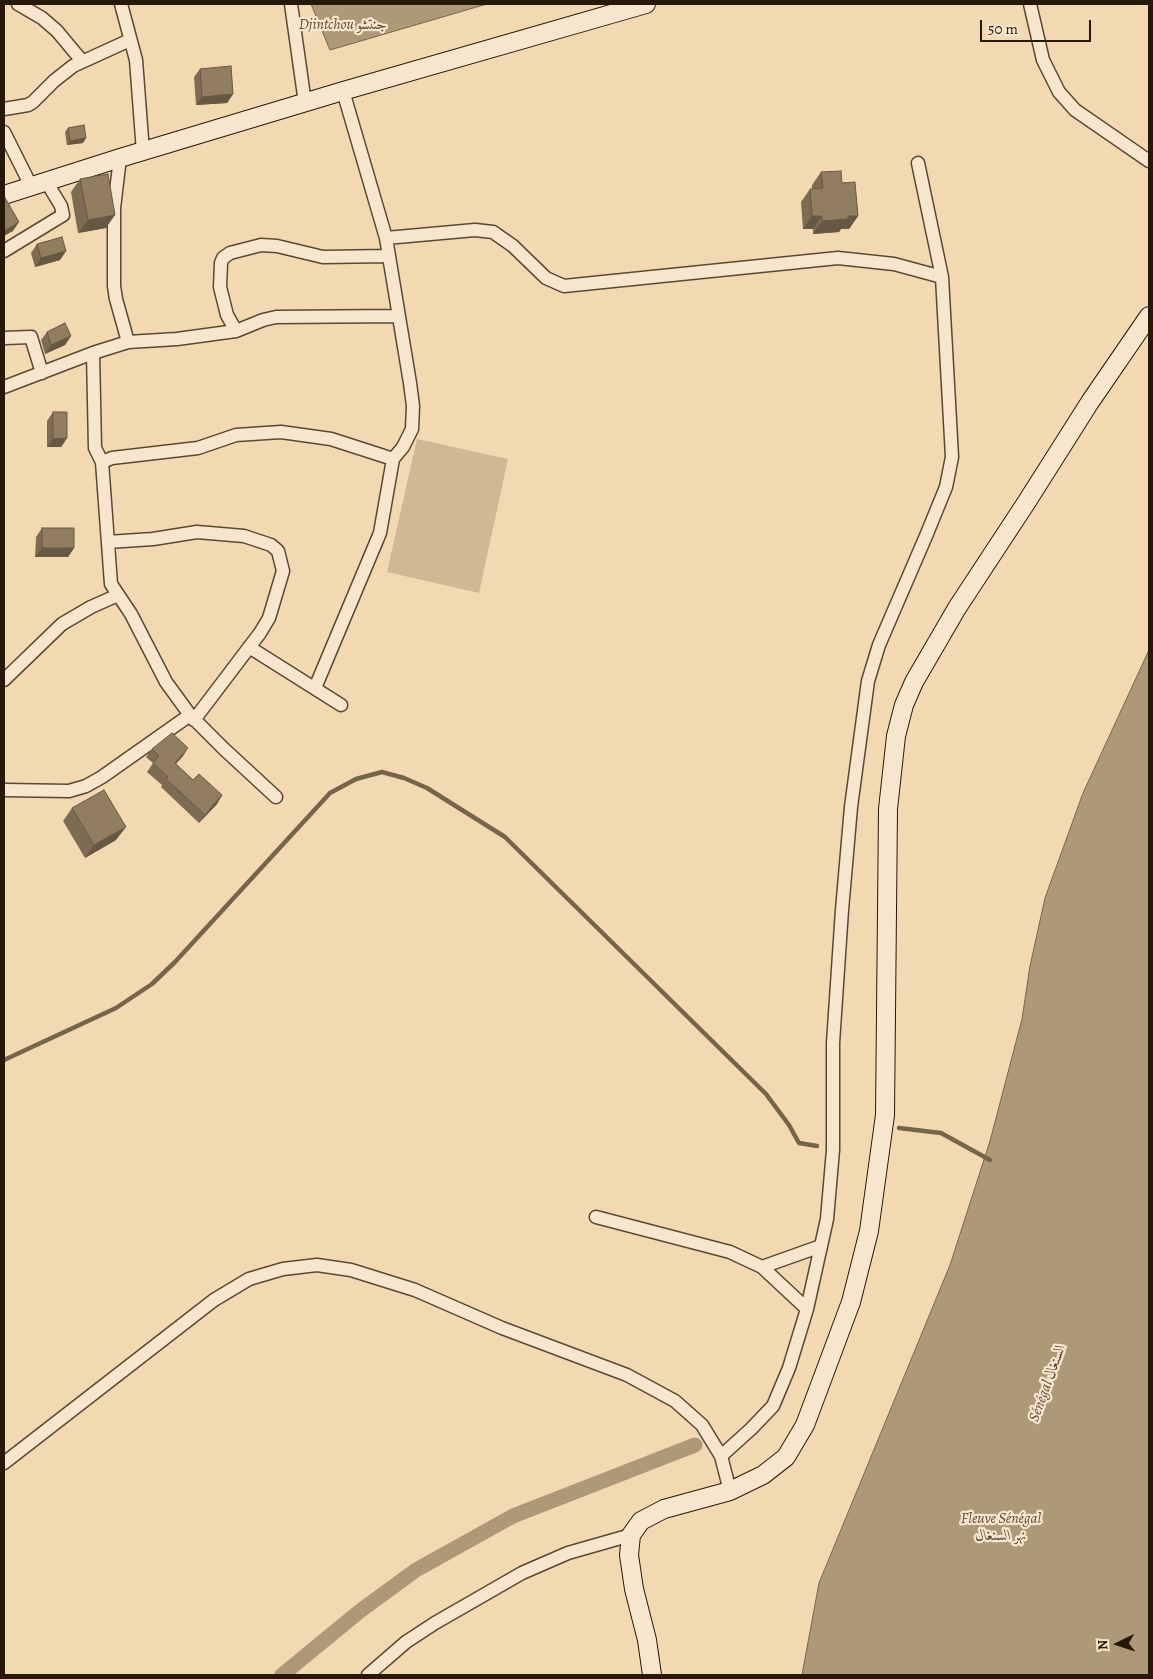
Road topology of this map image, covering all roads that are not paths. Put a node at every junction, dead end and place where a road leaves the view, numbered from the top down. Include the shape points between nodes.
1 (18, 4) edge
2 (121, 4) edge
3 (291, 4) edge
4 (646, 4) edge
5 (1030, 4) edge
6 (130, 40) junction
7 (82, 61) junction
8 (343, 91) junction
9 (305, 103) junction
10 (4, 109) edge
11 (4, 132) edge
12 (143, 152) junction
13 (120, 158) junction
14 (1149, 161) edge
15 (918, 163) dead end
16 (39, 183) junction
17 (4, 194) edge
18 (386, 238) junction
19 (4, 251) edge
20 (388, 256) junction
21 (942, 277) junction
22 (398, 316) junction
23 (1149, 316) edge
24 (236, 332) junction
25 (4, 338) edge
26 (128, 342) junction
27 (93, 353) junction
28 (42, 373) junction
29 (4, 387) edge
30 (393, 459) junction
31 (102, 462) junction
32 (108, 542) junction
33 (118, 595) junction
34 (249, 647) junction
35 (4, 680) edge
36 (315, 688) junction
37 (342, 705) dead end
38 (192, 717) junction
39 (4, 790) edge
40 (276, 796) dead end
41 (596, 1217) dead end
42 (821, 1246) junction
43 (762, 1267) junction
44 (807, 1309) junction
45 (721, 1456) junction
46 (4, 1463) edge
47 (730, 1491) junction
48 (631, 1536) junction
49 (368, 1675) edge
50 (652, 1675) edge

1 - 7 street via 57,31
2 - 6 street
3 - 9 street
4 - 8 street
5 - 14 street via 1044,60 1059,92 1075,110
6 - 7 street
6 - 12 street via 136,60
7 - 10 street via 54,81 34,102
8 - 9 street
8 - 18 street
9 - 12 street
11 - 16 street
12 - 13 street
13 - 16 street
13 - 26 street via 114,208 114,278 116,299
15 - 21 street
16 - 17 street
16 - 19 street via 61,206 63,215
18 - 20 street
18 - 21 street via 475,230 493,232 513,246 546,278 564,286 838,258 894,264
20 - 22 street
20 - 24 street via 323,257 261,245 230,253 221,263 220,287 227,315
21 - 42 street via 952,457 946,487 878,645 868,681 851,807 844,891 832,1043 833,1150 827,1219
22 - 24 street via 276,317
22 - 30 street via 413,406 412,429
23 - 47 street via 957,608 914,682 904,706 896,736 888,809 886,1116 869,1231 851,1302 805,1425 786,1457 763,1475
24 - 26 street
25 - 28 street via 31,338
26 - 27 street
27 - 28 street
27 - 31 street via 96,453
28 - 29 street
30 - 31 street via 332,439 281,432 236,435 198,448 112,458
30 - 36 street via 380,533
31 - 32 street
32 - 33 street via 111,584
32 - 34 street via 197,532 244,536 271,545 278,551 283,571 269,618
33 - 35 street via 62,624
33 - 38 street via 166,682
34 - 36 street
34 - 38 street
36 - 37 street
38 - 39 street via 86,786 69,791
38 - 40 street
41 - 43 street via 730,1252
42 - 43 street
42 - 44 street
43 - 44 street
44 - 45 street via 789,1368 773,1406 752,1430
45 - 46 street via 702,1425 675,1400 628,1375 502,1328 415,1290 351,1270 317,1265 283,1269 249,1279 214,1300
45 - 47 street
47 - 48 street via 664,1509 641,1521
48 - 49 street via 568,1553 522,1573 406,1642
48 - 50 street via 629,1555 634,1589

